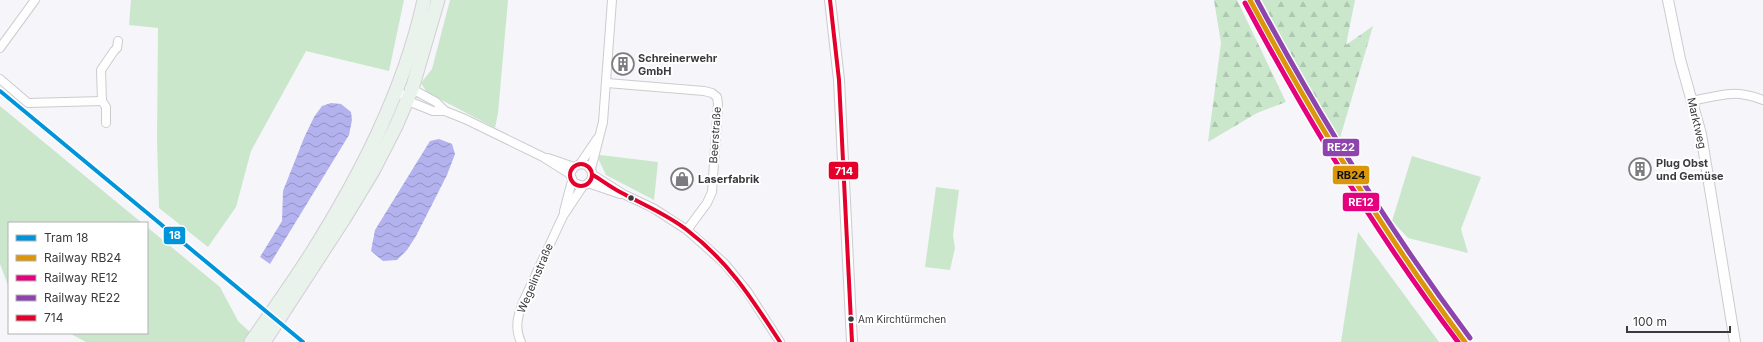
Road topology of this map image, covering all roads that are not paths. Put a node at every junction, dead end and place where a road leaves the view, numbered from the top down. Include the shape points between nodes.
1 (35, 0) edge
2 (424, 0) edge
3 (438, 0) edge
4 (612, 0) edge
5 (830, 0) edge
6 (1668, 0) edge
7 (118, 42) dead end
8 (0, 48) edge
9 (0, 79) edge
10 (607, 83) junction
11 (397, 89) junction
12 (410, 95) junction
13 (1763, 100) edge
14 (102, 101) junction
15 (1692, 101) junction
16 (445, 111) junction
17 (106, 123) dead end
18 (599, 137) junction
19 (574, 171) junction
20 (592, 172) junction
21 (586, 185) junction
22 (623, 194) junction
23 (563, 216) junction
24 (688, 230) junction
25 (251, 342) edge
26 (264, 342) edge
27 (521, 342) edge
28 (780, 342) edge
29 (852, 342) edge
30 (1735, 342) edge

1 - 8 street
2 - 11 main road via 417,34
3 - 12 main road
4 - 10 street, Wegelinstraße
5 - 29 street via 839,80
6 - 15 street, Marktweg
7 - 14 street via 117,48 102,70
9 - 14 street via 28,103
10 - 18 street, Wegelinstraße
10 - 24 street, Beerstraße via 712,92 717,97 712,192
11 - 12 street
11 - 25 main road via 336,212
12 - 16 street via 436,102
12 - 16 street via 433,111
12 - 26 main road via 373,171
13 - 15 street via 1746,94 1729,93
14 - 17 street via 106,107
15 - 30 street, Marktweg via 1701,134
16 - 19 street via 543,157 554,159
18 - 19 street
18 - 20 street, Wegelinstraße
19 - 20 street via 587,165
19 - 21 street via 577,185
19 - 23 street, Wegelinstraße
20 - 21 street, Wegelinstraße
20 - 22 street
21 - 22 street
21 - 23 street, Wegelinstraße
22 - 24 street via 653,208
23 - 27 street, Wegelinstraße via 519,311 517,328
24 - 28 street via 724,264 747,291

